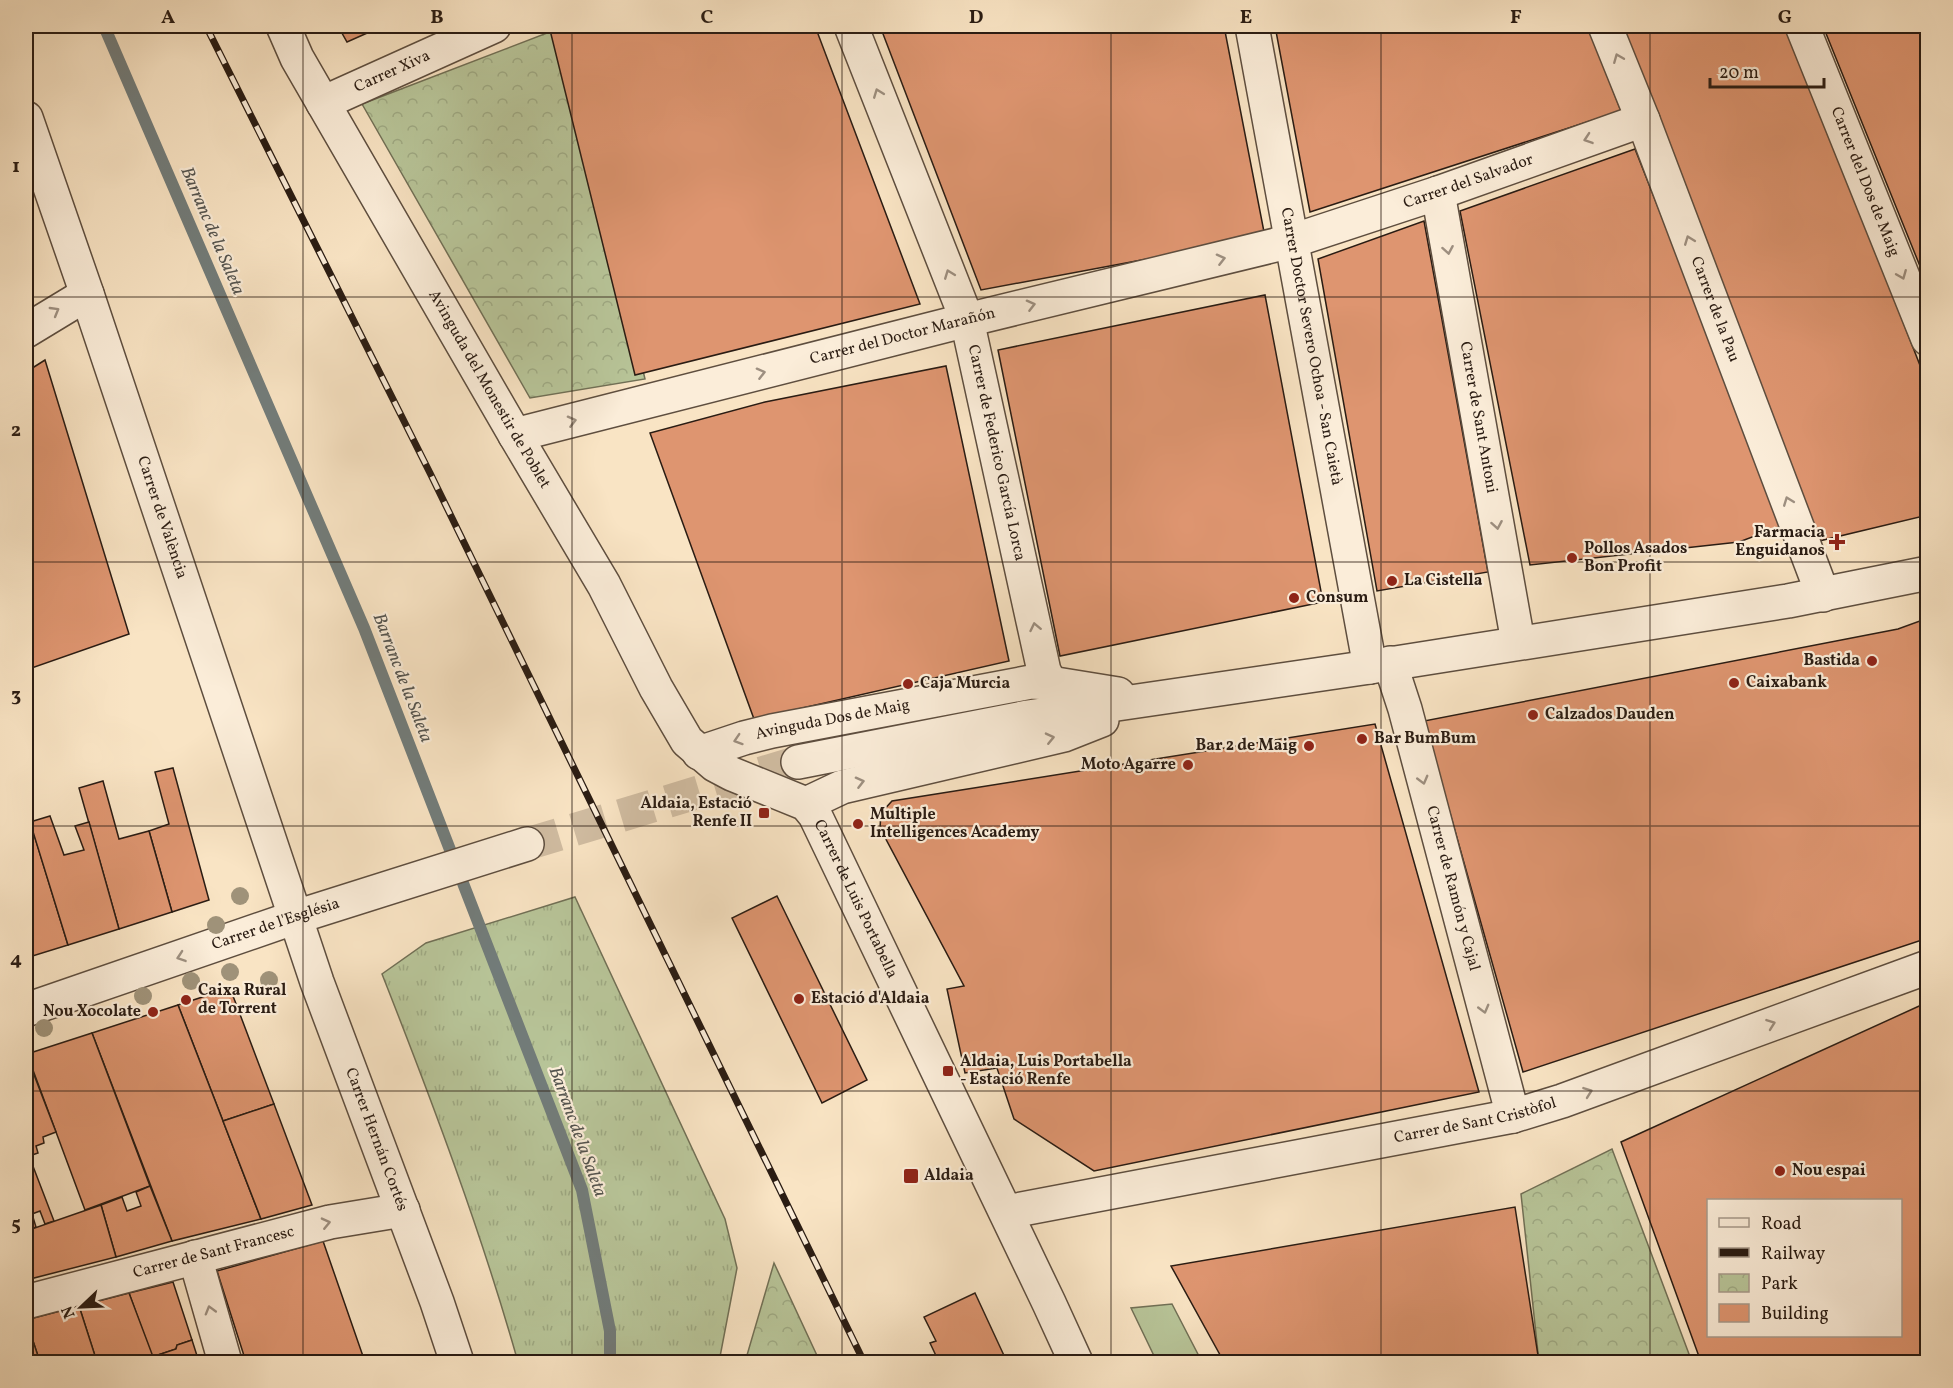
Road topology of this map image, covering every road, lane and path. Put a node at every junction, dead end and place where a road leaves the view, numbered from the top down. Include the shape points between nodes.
1 (283, 26) edge
2 (494, 26) edge
3 (851, 26) edge
4 (1252, 26) edge
5 (1605, 26) edge
6 (1802, 26) edge
7 (323, 103) junction
8 (26, 118) edge
9 (1643, 120) junction
10 (1438, 193) junction
11 (1292, 241) junction
12 (87, 294) junction
13 (967, 320) junction
14 (26, 331) edge
15 (1928, 339) edge
16 (515, 435) junction
17 (1928, 573) edge
18 (1823, 595) junction
19 (1518, 642) junction
20 (1380, 665) junction
21 (1050, 683) junction
22 (1147, 698) junction
23 (699, 753) junction
24 (798, 762) tunnel mouth
25 (806, 804) junction
26 (527, 844) tunnel mouth
27 (296, 917) junction
28 (1928, 967) edge
29 (26, 1010) edge
30 (1513, 1116) junction
31 (403, 1210) junction
32 (1006, 1212) junction
33 (195, 1257) junction
34 (26, 1302) edge
35 (225, 1362) edge
36 (457, 1362) edge
37 (1076, 1362) edge

1 - 7 street, Avinguda del Monestir de Poblet
2 - 7 street, Carrer Xiva
13 -> 3 street, Carrer de Federico García Lorca
4 - 11 street, Carrer Doctor Severo Ochoa - San Caietà
9 -> 5 street, Carrer de la Pau
6 -> 15 street, Carrer del Dos de Maig
7 - 16 street, Avinguda del Monestir de Poblet
8 - 12 street, Carrer de València
9 -> 10 street, Carrer del Salvador
18 -> 9 street, Carrer de la Pau
10 - 11 street, Carrer del Salvador
10 -> 19 street, Carrer de Sant Antoni
13 -> 11 street, Carrer del Doctor Marañón
11 - 20 street, Carrer Doctor Severo Ochoa - San Caietà
14 -> 12 street
12 - 27 street, Carrer de València
16 -> 13 street, Carrer del Doctor Marañón
21 -> 13 street, Carrer de Federico García Lorca via 1044,671
16 - 23 street, Avinguda del Monestir de Poblet via 604,585 656,688 687,741
17 - 18 street, Avinguda Dos de Maig
18 - 19 street, Avinguda Dos de Maig
19 - 20 street, Avinguda Dos de Maig
20 - 22 street, Avinguda Dos de Maig
20 -> 30 street, Carrer de Ramón y Cajal via 1405,709
21 - 22 street, Avinguda Dos de Maig
21 -> 23 street, Avinguda Dos de Maig via 1031,682 772,731
22 - 24 street, Avinguda Dos de Maig
25 -> 22 street, Avinguda Dos de Maig via 842,786 1064,735
23 - 25 street, Carrer de Luis Portabella via 732,774
25 - 32 street, Carrer de Luis Portabella via 815,815
26 - 27 street, Carrer de l'Església
27 -> 29 street, Carrer de l'Església
27 - 31 street, Carrer Hernán Cortés
30 -> 28 street, Carrer de Sant Cristòfol
30 - 32 street, Carrer de Sant Cristòfol
33 -> 31 street, Carrer de Sant Francesc via 330,1222
31 - 36 street, Carrer Hernán Cortés
32 - 37 street, Carrer de Luis Portabella
33 - 34 street, Carrer de Sant Francesc
35 -> 33 street

